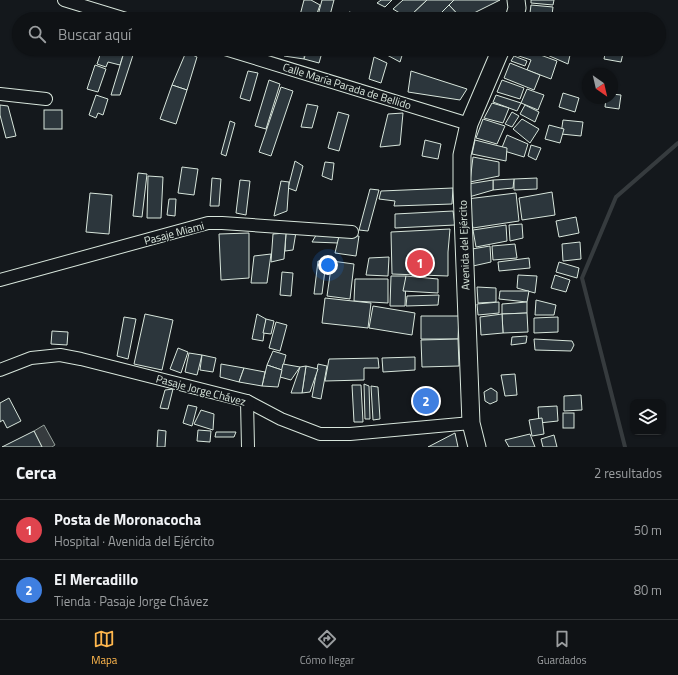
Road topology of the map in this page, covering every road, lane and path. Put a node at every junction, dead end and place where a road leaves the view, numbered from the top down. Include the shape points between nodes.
1 (64, 0) edge
2 (516, 0) edge
3 (103, 12) edge
4 (516, 12) edge
5 (248, 56) edge
6 (499, 56) edge
7 (0, 94) edge
8 (46, 99) dead end
9 (470, 124) junction
10 (352, 232) dead end
11 (0, 280) edge
12 (0, 370) edge
13 (247, 401) junction
14 (471, 423) junction
15 (248, 447) edge
16 (477, 447) edge

1 - 3 street
2 - 4 main road
5 - 9 street, Calle María Parada de Bellido
6 - 9 main road, Avenida del Ejército
7 - 8 street
9 - 14 main road, Avenida del Ejército via 462,156 462,189
10 - 11 street, Pasaje Miami via 208,223
12 - 13 street, Pasaje Jorge Chávez via 31,358 60,355
13 - 14 street, Pasaje Jorge Chávez via 281,419 320,434 350,434
13 - 15 street
14 - 16 main road, Avenida del Ejército

